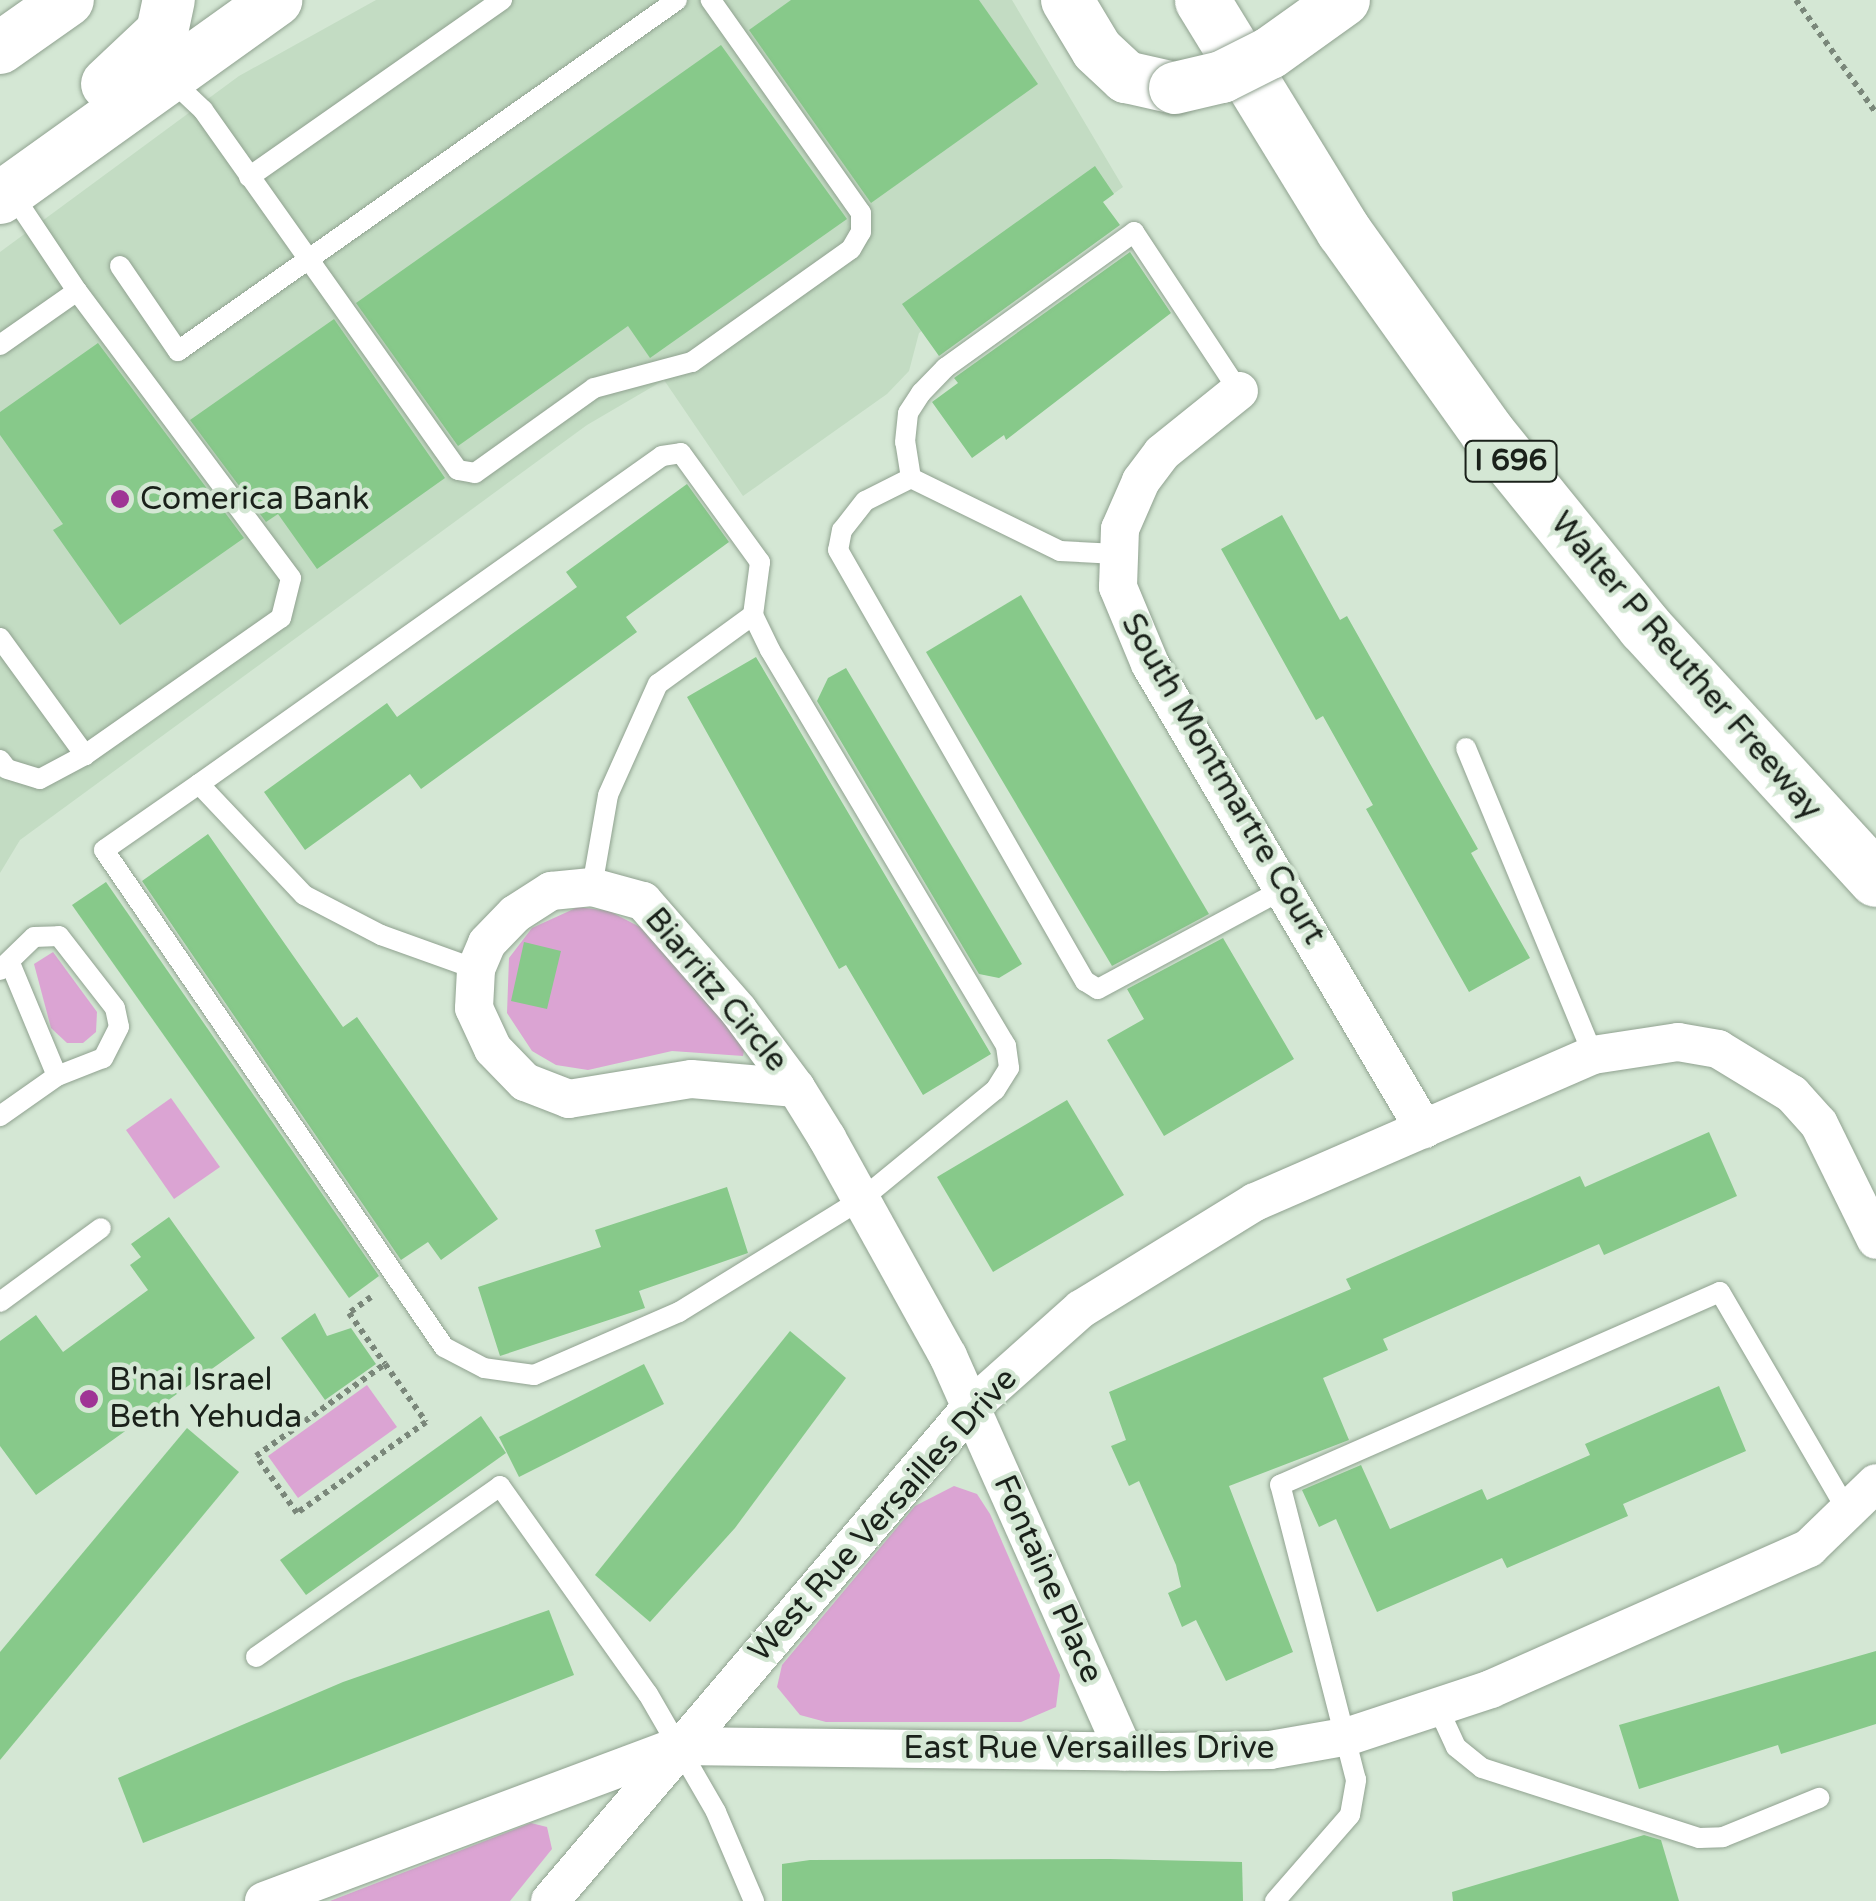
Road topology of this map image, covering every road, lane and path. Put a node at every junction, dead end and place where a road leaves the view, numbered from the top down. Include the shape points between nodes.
1 (68, 0) edge
2 (169, 0) edge
3 (277, 0) edge
4 (502, 0) edge
5 (677, 0) edge
6 (711, 0) edge
7 (1067, 0) edge
8 (1202, 0) edge
9 (1344, 0) edge
10 (1796, 0) edge
11 (0, 48) edge
12 (166, 76) junction
13 (1876, 113) edge
14 (248, 178) junction
15 (3, 181) edge
16 (308, 260) junction
17 (120, 266) dead end
18 (77, 291) junction
19 (0, 345) edge
20 (1240, 391) joint
21 (912, 478) junction
22 (1117, 554) junction
23 (753, 614) junction
24 (0, 638) edge
25 (1466, 748) dead end
26 (85, 755) junction
27 (0, 760) edge
28 (199, 784) junction
29 (1876, 879) edge
30 (592, 887) junction
31 (1284, 889) junction
32 (5, 967) edge
33 (476, 969) junction
34 (1593, 1055) junction
35 (57, 1076) junction
36 (796, 1088) junction
37 (0, 1116) edge
38 (1424, 1129) junction
39 (862, 1199) junction
40 (101, 1228) dead end
41 (1873, 1234) edge
42 (396, 1278) junction
43 (0, 1302) edge
44 (385, 1364) junction
45 (972, 1406) junction
46 (1876, 1483) edge
47 (1849, 1514) junction
48 (256, 1657) dead end
49 (1438, 1708) junction
50 (1349, 1736) junction
51 (679, 1746) junction
52 (1124, 1752) junction
53 (1819, 1798) dead end
54 (264, 1901) edge
55 (550, 1901) edge
56 (754, 1901) edge
57 (1276, 1901) edge

1 - 11 main road
2 - 15 main road via 162,32
3 - 12 main road
4 - 14 lane
5 - 16 lane
6 - 16 lane via 861,213 861,232 851,249 692,362 594,388 475,472 458,470
7 - 9 main road, bridge via 1097,50 1126,77 1175,88 1270,53
8 - 29 highway, Walter P Reuther Freeway / I 696 via 1343,230 1488,432 1644,626
10 - 13 path
12 - 14 lane via 202,110
12 - 15 main road
14 - 16 lane
15 - 18 lane
16 - 17 lane via 178,351
18 - 19 lane
18 - 26 lane via 291,578 281,618
20 - 21 lane via 1134,232 945,368 921,393 908,414 904,442
20 - 22 street, South Montmartre Court via 1162,453 1141,481
21 - 22 lane via 1060,551
21 - 31 lane via 865,501 842,530 838,550 1085,982 1098,989
22 - 31 street, South Montmartre Court via 1129,623
23 - 28 lane via 760,562 680,452 662,456
23 - 30 lane via 658,684 608,795
23 - 39 lane via 1006,1046 1009,1068 995,1090
24 - 26 lane
25 - 34 lane
26 - 27 lane via 40,779 7,769
28 - 33 lane via 304,895 381,935
28 - 42 lane via 104,850
30 - 33 street, Biarritz Circle via 551,892 515,914 488,943
30 - 36 street, Biarritz Circle via 643,901
31 - 38 street, South Montmartre Court
32 - 35 lane
32 - 35 lane via 34,936 59,936 115,1008 119,1027 108,1054
33 - 36 street, Biarritz Circle via 474,1008 493,1049 524,1082 569,1099 690,1079
34 - 38 street, West Rue Versailles Drive
34 - 41 street, West Rue Versailles Drive via 1678,1042 1718,1049 1755,1068 1820,1124
35 - 37 lane
36 - 39 street, Biarritz Circle
38 - 45 street, West Rue Versailles Drive via 1190,1238 1081,1309
39 - 42 lane via 678,1312 534,1375 484,1368 444,1347
39 - 45 street, Biarritz Circle
40 - 43 lane
42 - 44 path via 348,1313
44 - 44 path via 426,1422 297,1514 256,1456
45 - 51 street, West Rue Versailles Drive
45 - 52 street, Fontaine Place
46 - 47 street, East Rue Versailles Drive
47 - 49 street, East Rue Versailles Drive via 1808,1548
47 - 50 lane via 1720,1292 1280,1485
48 - 51 lane via 500,1486
49 - 50 street, East Rue Versailles Drive
49 - 53 lane via 1456,1747 1482,1768 1699,1838 1723,1836
50 - 52 street, East Rue Versailles Drive via 1270,1750
50 - 57 lane via 1356,1780 1350,1815
51 - 52 street, East Rue Versailles Drive
51 - 54 street, West Rue Versailles Drive
51 - 55 street
51 - 56 lane

